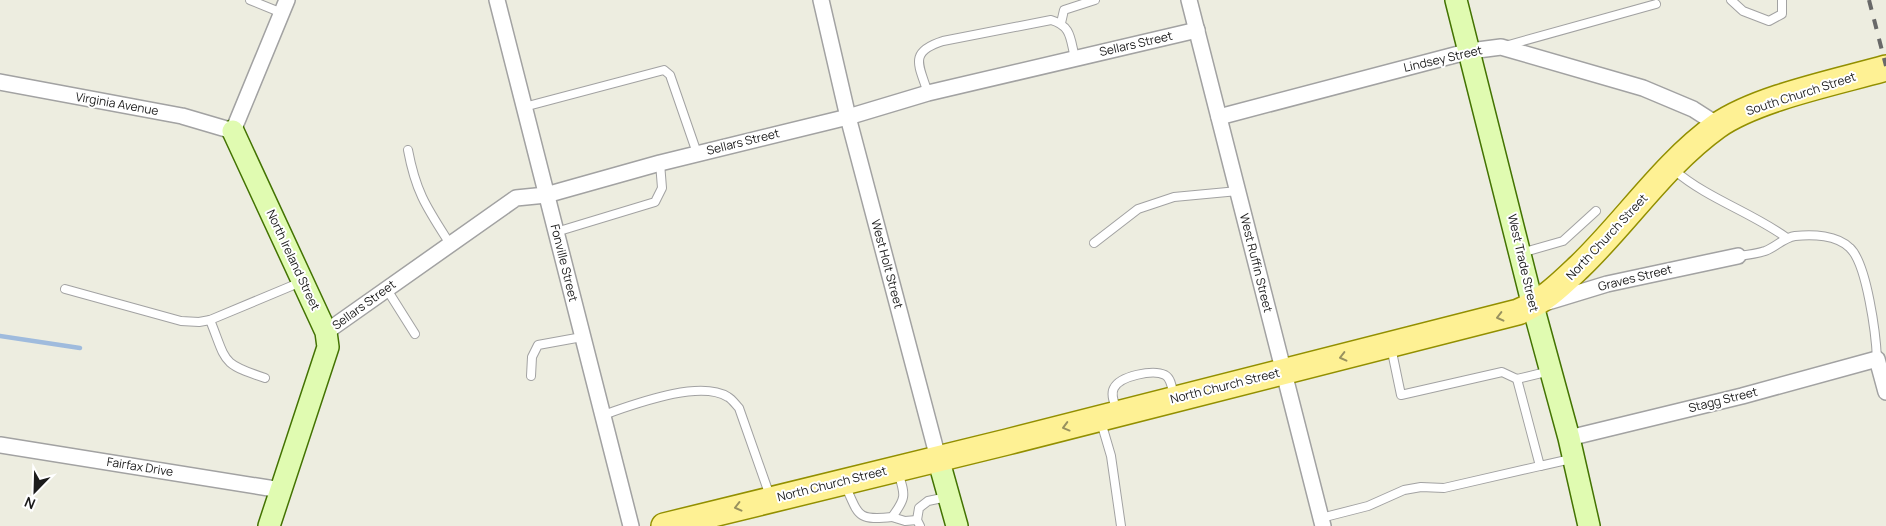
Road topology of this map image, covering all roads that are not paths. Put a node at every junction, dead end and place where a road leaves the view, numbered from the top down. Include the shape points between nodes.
1 (250, 0) edge
2 (497, 0) edge
3 (821, 0) edge
4 (1095, 0) edge
5 (1189, 0) edge
6 (1456, 0) edge
7 (1731, 0) edge
8 (1782, 0) edge
9 (1656, 4) dead end
10 (285, 7) edge
11 (1061, 23) junction
12 (1197, 30) junction
13 (1501, 47) junction
14 (1470, 51) junction
15 (1075, 58) junction
16 (1886, 68) edge
17 (0, 82) edge
18 (928, 93) junction
19 (524, 107) junction
20 (848, 117) junction
21 (1219, 117) junction
22 (1718, 126) junction
23 (233, 131) junction
24 (408, 150) dead end
25 (697, 153) junction
26 (660, 162) junction
27 (1671, 168) junction
28 (1238, 191) junction
29 (546, 194) junction
30 (1596, 211) dead end
31 (556, 232) junction
32 (1787, 238) junction
33 (1094, 243) dead end
34 (450, 244) junction
35 (1521, 254) junction
36 (1738, 256) joint
37 (303, 281) junction
38 (386, 288) junction
39 (65, 289) dead end
40 (1533, 306) junction
41 (210, 320) junction
42 (326, 332) junction
43 (415, 334) dead end
44 (582, 337) junction
45 (1391, 345) junction
46 (1877, 359) junction
47 (1283, 372) junction
48 (1550, 372) junction
49 (531, 376) dead end
50 (265, 378) dead end
51 (1517, 379) junction
52 (1886, 392) edge
53 (603, 415) junction
54 (1108, 415) junction
55 (1569, 438) junction
56 (0, 445) edge
57 (938, 458) junction
58 (1573, 458) junction
59 (1540, 466) junction
60 (897, 468) junction
61 (843, 481) junction
62 (281, 490) junction
63 (949, 496) junction
64 (772, 499) junction
65 (892, 517) junction
66 (1322, 522) edge
67 (918, 523) edge
68 (269, 526) edge
69 (631, 526) edge
70 (664, 526) edge
71 (957, 526) edge
72 (1121, 526) edge
73 (1589, 526) edge

1 - 10 lane
2 - 19 street, Fonville Street
3 - 20 street, West Holt Street
4 - 11 lane via 1064,10
5 - 12 street, West Ruffin Street
6 - 14 street, West Trade Street
7 - 8 lane via 1743,11 1769,21 1782,14
9 - 13 lane
10 - 23 street
11 - 15 lane via 1068,30
11 - 18 lane via 1051,20 927,46 920,53 919,65
12 - 15 street, Sellars Street
12 - 21 street, West Ruffin Street
13 - 14 street, Lindsey Street
13 - 22 street, Lindsey Street via 1666,96 1694,109
14 - 21 street, Lindsey Street
14 - 35 street, West Trade Street
15 - 18 street, Sellars Street
16 - 22 main road, South Church Street via 1754,107
17 - 23 street, Virginia Avenue via 182,116
18 - 20 street, Sellars Street
19 - 25 lane via 664,70 670,75
19 - 29 street, Fonville Street
20 - 25 street, Sellars Street
20 - 57 street, West Holt Street
21 - 28 street, West Ruffin Street
22 - 27 main road, North Church Street
23 - 37 street, North Ireland Street
24 - 34 lane via 413,180 422,201
25 - 26 street, Sellars Street
26 - 29 street, Sellars Street
26 - 31 lane via 662,188 656,202
27 - 32 lane via 1700,191 1746,212
27 - 40 main road, North Church Street via 1592,254 1556,290
28 - 33 lane via 1174,197 1138,209
28 - 47 street, West Ruffin Street
29 - 31 street, Fonville Street
29 - 34 street, Sellars Street via 511,200
30 - 35 lane via 1563,241
31 - 44 street, Fonville Street
32 - 36 lane via 1766,251
32 - 46 lane via 1828,237 1854,252 1876,334
34 - 38 street, Sellars Street
35 - 40 street, West Trade Street
36 - 40 street, Graves Street via 1616,282
37 - 41 lane
37 - 42 street, North Ireland Street
38 - 42 street, Sellars Street
38 - 43 lane
39 - 41 lane via 180,321
40 -> 45 main road, North Church Street
40 - 48 street, West Trade Street
41 - 50 lane via 227,362
42 - 62 street, North Ireland Street via 328,347 325,360
44 - 49 lane via 538,345 532,357
44 - 53 street, Fonville Street
45 -> 47 main road, North Church Street
45 - 51 lane via 1401,395 1502,372
46 - 52 street
46 - 55 street, Stagg Street
47 - 54 main road, North Church Street
47 - 66 street, West Ruffin Street
48 - 51 lane
48 - 55 street, West Trade Street
51 - 59 lane
53 - 64 lane via 675,394 702,390 729,397 739,408
53 - 69 street, Fonville Street
54 -> 57 main road, North Church Street
54 - 72 lane
55 - 58 street, West Trade Street
56 - 62 street, Fairfax Drive
57 - 60 main road, North Church Street
57 - 63 street, West Holt Street
58 - 59 lane
58 - 73 street, West Trade Street
59 - 66 lane via 1444,488 1404,490
60 - 61 main road, North Church Street
60 - 65 lane via 905,496
61 - 64 main road, North Church Street
61 - 65 lane via 857,512 869,519
62 - 68 street, North Ireland Street
63 - 67 lane via 928,501 919,508
63 - 71 street, West Holt Street
64 -> 70 main road, North Church Street
65 - 67 lane

